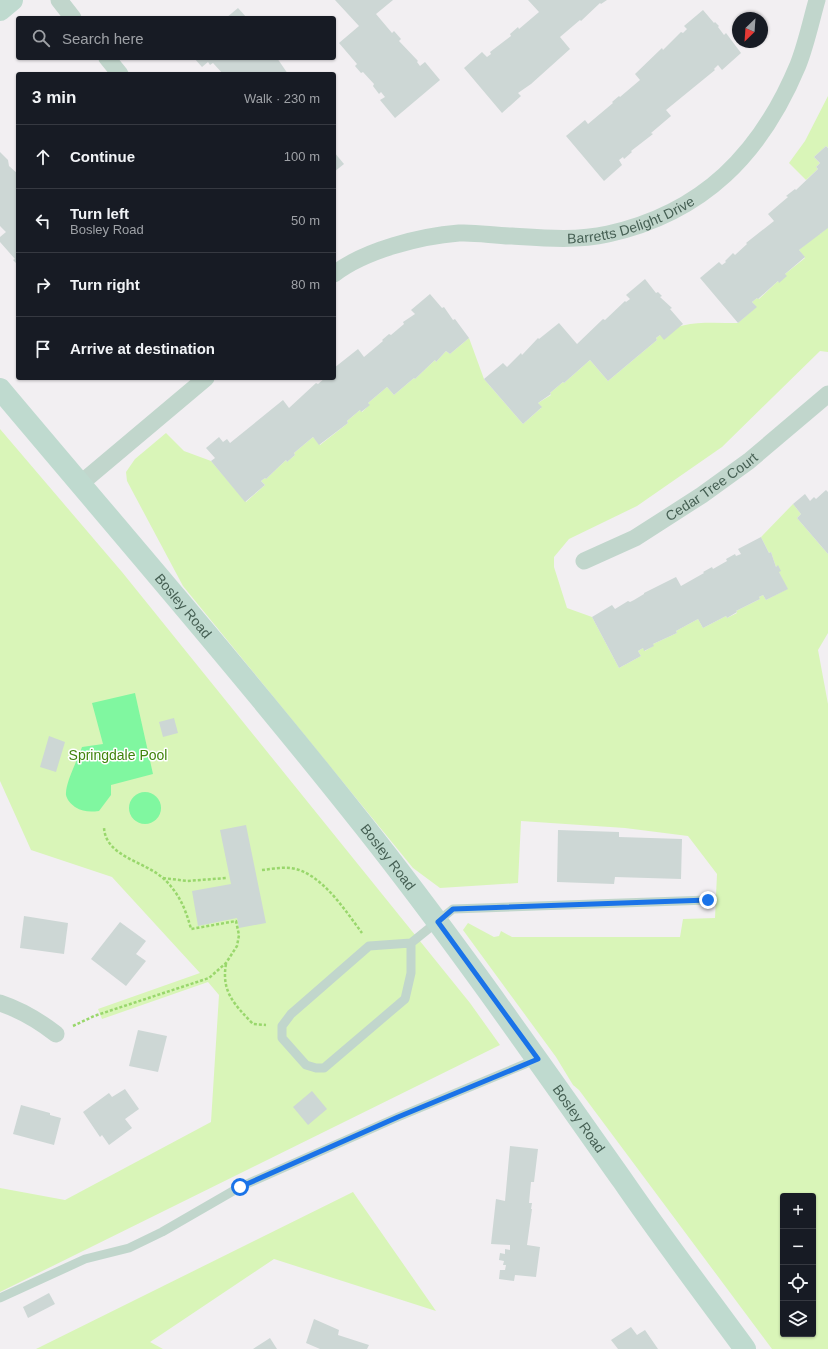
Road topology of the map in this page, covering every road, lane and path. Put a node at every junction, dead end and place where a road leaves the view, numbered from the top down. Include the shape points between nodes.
1 (12, 0) edge
2 (59, 0) edge
3 (817, 0) edge
4 (0, 10) edge
5 (72, 16) edge
6 (109, 60) edge
7 (118, 72) edge
8 (336, 272) edge
9 (204, 380) edge
10 (0, 390) edge
11 (828, 394) edge
12 (80, 484) junction
13 (584, 560) dead end
14 (104, 827) dead end
15 (262, 870) dead end
16 (163, 878) junction
17 (226, 878) dead end
18 (708, 900) dead end
19 (438, 922) junction
20 (411, 942) junction
21 (373, 946) junction
22 (226, 964) junction
23 (0, 1003) edge
24 (282, 1026) junction
25 (56, 1034) joint
26 (538, 1059) junction
27 (0, 1298) edge
28 (745, 1349) edge

1 - 4 street
2 - 5 street
3 - 8 street, Barretts Delight Drive via 798,64 779,106 755,142 727,175 692,202 652,221 607,235 570,238 460,233 419,239 382,250 344,266
6 - 7 street
9 - 12 street
10 - 12 street, Bosley Road
11 - 13 street, Cedar Tree Court via 749,461 702,495 635,538
12 - 19 street, Bosley Road via 358,819
14 - 16 path via 107,840 119,853
15 - 21 path via 290,867 306,872 322,884
16 - 17 path via 187,881
16 - 22 path via 185,907 191,929 236,922 239,935 237,946
18 - 19 lane via 453,909
19 - 20 lane
19 - 26 street, Bosley Road
20 - 21 lane
20 - 24 lane via 411,973 404,999 324,1068 306,1065 282,1038
21 - 24 lane via 359,954
22 - 24 path via 224,976 232,1002 253,1024
22 - 25 path via 210,978 94,1016
23 - 25 street via 16,1008
26 - 27 lane via 240,1187 129,1248 85,1259
26 - 28 street, Bosley Road via 624,1183

